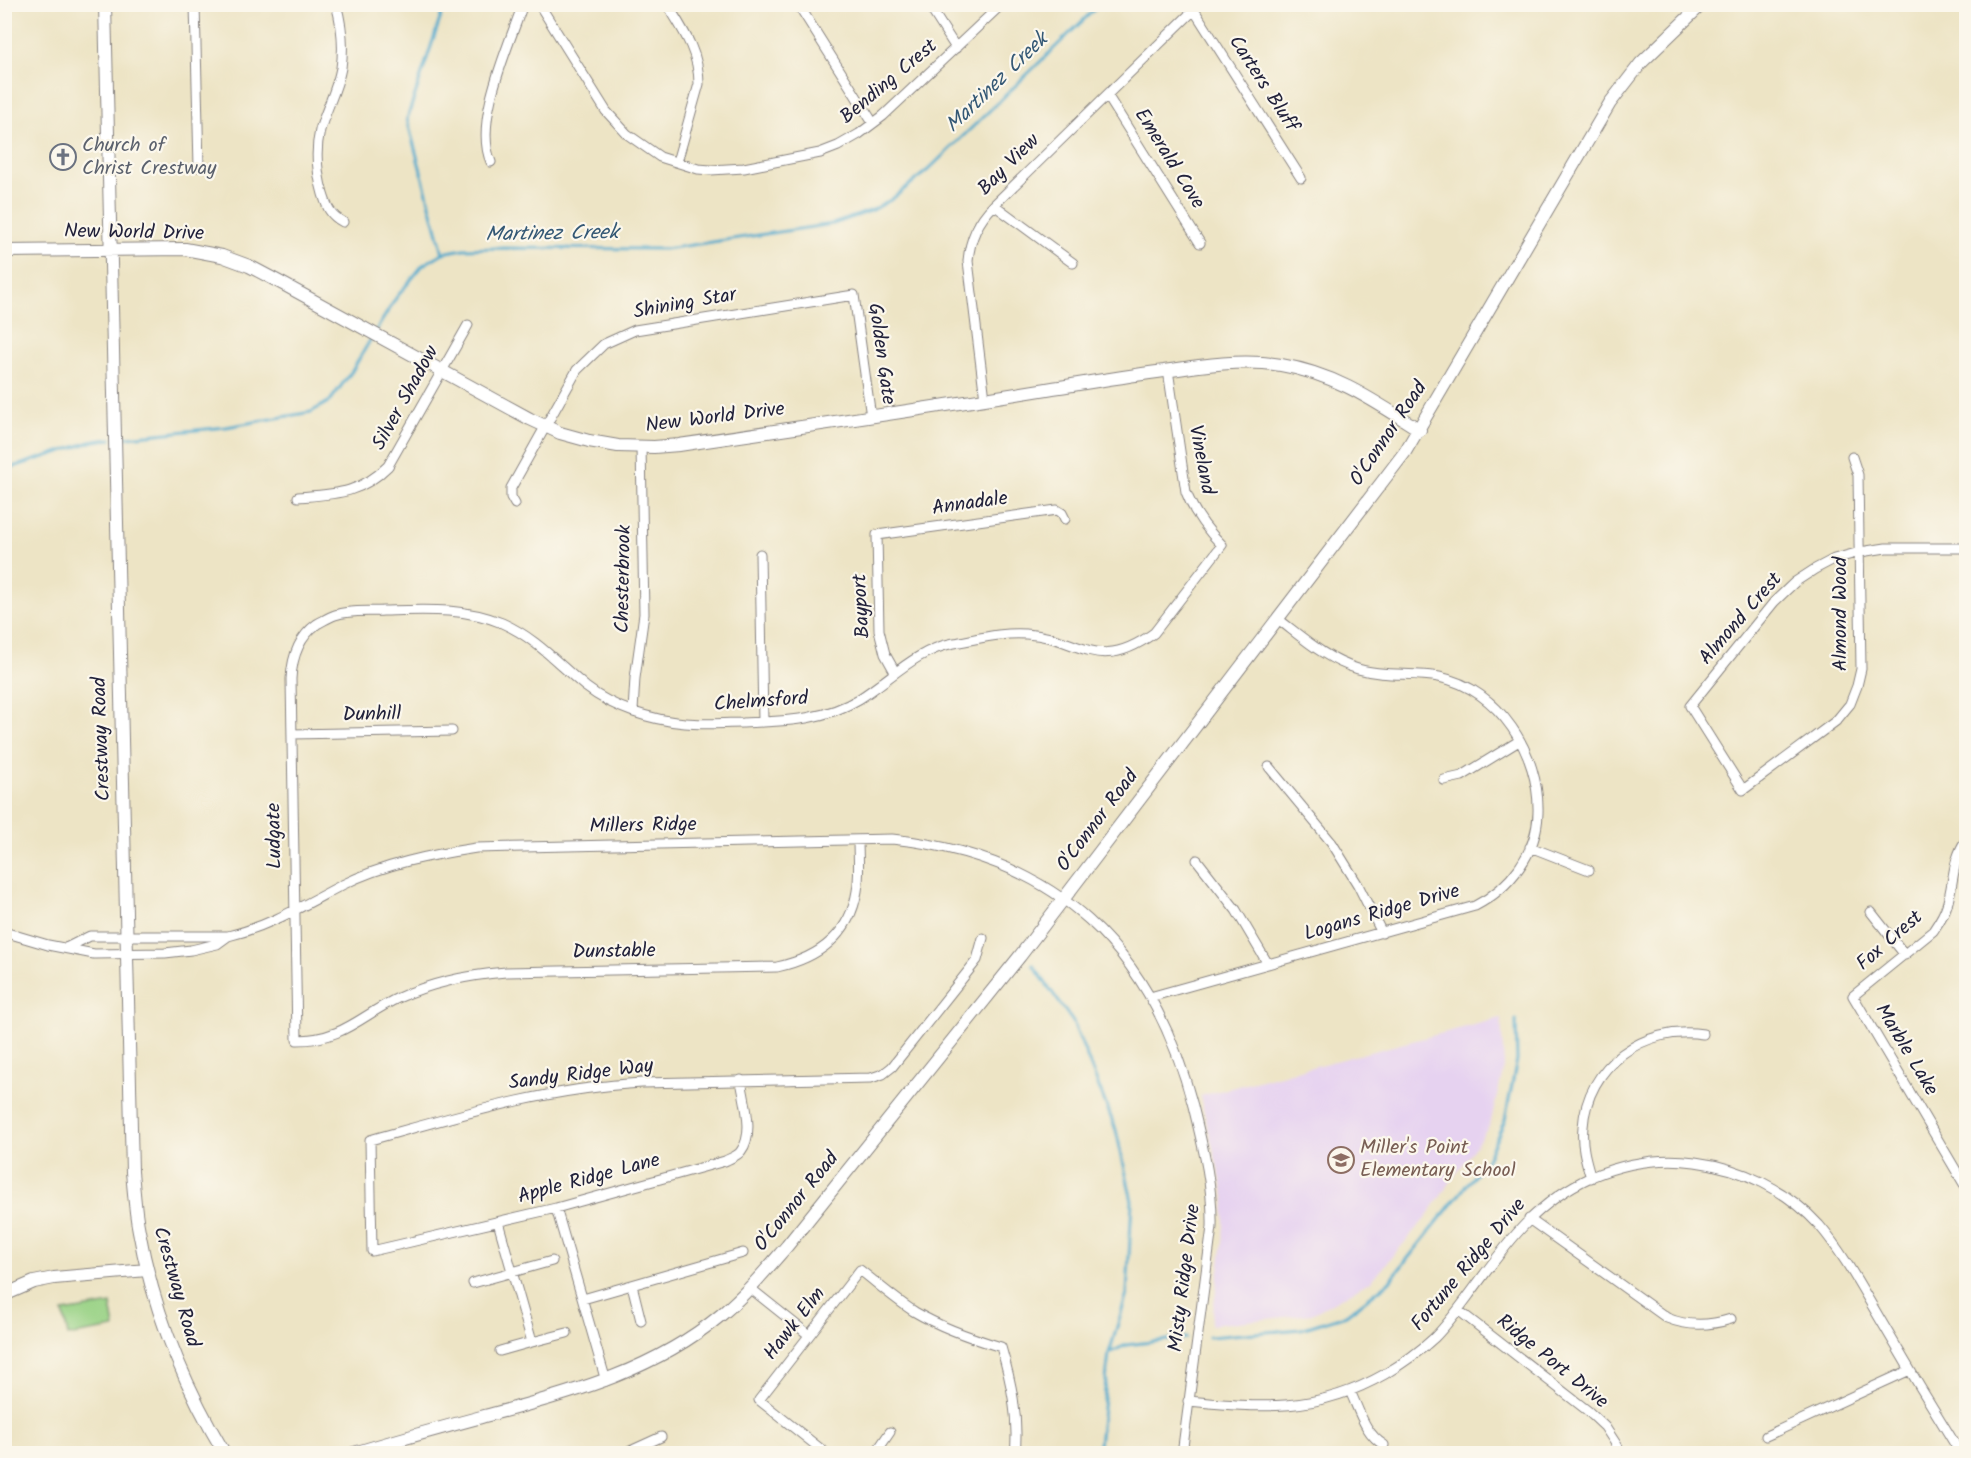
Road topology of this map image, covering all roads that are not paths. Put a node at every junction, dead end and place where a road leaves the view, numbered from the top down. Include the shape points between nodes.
1 (105, 4) edge
2 (195, 4) edge
3 (336, 4) edge
4 (523, 4) edge
5 (539, 4) edge
6 (667, 4) edge
7 (798, 4) edge
8 (928, 4) edge
9 (1002, 4) edge
10 (1702, 4) edge
11 (1194, 10) joint
12 (956, 48) junction
13 (1107, 95) junction
14 (873, 123) junction
15 (491, 162) dead end
16 (677, 162) junction
17 (200, 167) dead end
18 (1301, 178) dead end
19 (994, 205) junction
20 (343, 222) dead end
21 (1200, 243) dead end
22 (110, 248) junction
23 (4, 250) edge
24 (1073, 263) dead end
25 (854, 295) joint
26 (468, 325) dead end
27 (1168, 370) junction
28 (442, 371) junction
29 (985, 399) junction
30 (871, 417) junction
31 (545, 426) junction
32 (1420, 430) junction
33 (641, 446) junction
34 (1852, 457) dead end
35 (298, 497) dead end
36 (515, 504) dead end
37 (1065, 519) dead end
38 (877, 535) joint
39 (1222, 545) joint
40 (1966, 548) edge
41 (1860, 552) junction
42 (760, 554) dead end
43 (1278, 619) junction
44 (305, 635) joint
45 (895, 672) junction
46 (633, 711) junction
47 (763, 722) junction
48 (452, 731) dead end
49 (292, 734) junction
50 (1519, 741) junction
51 (1269, 767) dead end
52 (1444, 780) dead end
53 (1743, 790) joint
54 (858, 840) junction
55 (1966, 840) edge
56 (1530, 847) junction
57 (1197, 860) dead end
58 (1589, 870) dead end
59 (1063, 899) junction
60 (295, 912) junction
61 (1872, 912) dead end
62 (4, 932) edge
63 (1382, 933) junction
64 (171, 935) junction
65 (127, 936) junction
66 (228, 936) junction
67 (983, 938) dead end
68 (68, 947) junction
69 (171, 952) junction
70 (127, 954) junction
71 (1905, 955) junction
72 (1268, 964) junction
73 (1853, 996) joint
74 (1150, 997) junction
75 (1703, 1034) dead end
76 (297, 1040) joint
77 (741, 1080) junction
78 (1591, 1178) junction
79 (1965, 1183) edge
80 (556, 1208) junction
81 (1529, 1219) junction
82 (498, 1222) junction
83 (372, 1251) joint
84 (743, 1253) dead end
85 (552, 1261) dead end
86 (147, 1270) junction
87 (512, 1272) junction
88 (473, 1283) dead end
89 (632, 1285) junction
90 (750, 1288) junction
91 (4, 1295) edge
92 (583, 1299) junction
93 (1458, 1310) junction
94 (1731, 1319) dead end
95 (641, 1321) dead end
96 (567, 1333) dead end
97 (809, 1335) junction
98 (532, 1342) junction
99 (500, 1351) dead end
100 (1910, 1370) junction
101 (606, 1381) junction
102 (1350, 1390) junction
103 (1188, 1401) junction
104 (890, 1432) dead end
105 (1766, 1436) dead end
106 (661, 1437) dead end
107 (1384, 1445) dead end
108 (1618, 1447) dead end
109 (628, 1452) dead end
110 (225, 1454) edge
111 (351, 1454) edge
112 (827, 1454) edge
113 (875, 1454) edge
114 (1015, 1454) edge
115 (1182, 1454) edge
116 (1960, 1454) edge

1 - 22 main road, Crestway Road
2 - 17 street
3 - 20 street via 343,42 341,69 321,129 318,171 328,209
4 - 15 street via 487,112 485,134
5 - 16 street, Bending Crest via 606,111 642,146
6 - 16 street via 690,40 699,74
7 - 14 street
8 - 12 street
9 - 12 street, Bending Crest
10 - 32 main road, O'Connor Road via 1641,63 1610,103
11 - 13 street, Bay View
11 - 18 street, Carters Bluff
12 - 14 street, Bending Crest
13 - 19 street, Bay View
13 - 21 street, Emerald Cove
14 - 16 street, Bending Crest via 838,146 788,160 711,170
19 - 24 street
19 - 29 street, Bay View via 976,228 968,261
22 - 23 main road, New World Drive
22 - 28 main road, New World Drive via 184,249 249,266
22 - 65 main road, Crestway Road
25 - 30 street, Golden Gate
25 - 31 street, Shining Star via 624,333 603,344 585,361
26 - 28 street, Silver Shadow
27 - 29 main road, New World Drive
27 - 32 main road, New World Drive via 1239,362 1299,369 1346,385
27 - 39 street, Vineland via 1186,492 1199,520
28 - 31 main road, New World Drive
28 - 35 street, Silver Shadow via 396,454 377,477 344,493
29 - 30 main road, New World Drive
30 - 33 main road, New World Drive via 679,445
31 - 33 main road, New World Drive via 574,438
31 - 36 street, Shining Star via 511,488
32 - 43 main road, O'Connor Road
33 - 46 street, Chesterbrook via 644,614
34 - 41 street, Almond Wood via 1858,475
37 - 38 street, Annadale via 1057,510
38 - 45 street, Bayport via 879,630
39 - 45 street, Chelmsford via 1160,627 1127,648 1094,652 1018,633 938,648
40 - 41 street, Almond Crest
41 - 53 street, Almond Wood via 1861,669 1850,704 1836,721
41 - 53 street, Almond Crest via 1834,559 1795,582 1774,602 1690,706
42 - 47 street
43 - 50 street, Logans Ridge Drive via 1329,657 1357,669 1387,675 1436,676 1473,689 1500,712
43 - 59 main road, O'Connor Road
44 - 46 street, Chelmsford via 316,625 344,613 433,610 474,614 529,637 587,688
44 - 49 street, Ludgate via 292,666
45 - 47 street, Chelmsford via 840,709 804,720
46 - 47 street, Chelmsford via 686,724
48 - 49 street, Dunhill
49 - 60 street, Ludgate
50 - 52 street via 1462,776
50 - 56 street, Logans Ridge Drive via 1530,764 1538,798 1538,823
51 - 63 street via 1332,843
54 - 59 street, Millers Ridge via 902,840 959,850 1028,877
54 - 60 street, Millers Ridge via 476,848 429,855 375,872
54 - 76 street, Dunstable via 858,883 848,920 830,942 797,962 777,967 479,974 396,999 331,1036
55 - 71 street, Fox Crest via 1956,861 1948,904 1941,918 1933,931
56 - 58 street
56 - 63 street, Logans Ridge Drive via 1511,879 1485,901 1463,911
57 - 72 street via 1236,910
59 - 74 street, Misty Ridge Drive via 1090,919 1112,943
59 - 90 main road, O'Connor Road
60 - 66 street, Millers Ridge
60 - 76 street, Ludgate
61 - 71 street
62 - 68 street, Millers Ridge
63 - 72 street, Logans Ridge Drive
64 - 65 street, Millers Ridge
64 - 66 street, Millers Ridge
64 - 69 street
65 - 68 street, Millers Ridge via 90,936
65 - 70 main road, Crestway Road
66 - 69 street, Millers Ridge via 217,944
67 - 77 street, Sandy Ridge Way via 977,960 883,1074 838,1083
68 - 70 street, Millers Ridge via 94,954
69 - 70 street, Millers Ridge
70 - 86 main road, Crestway Road via 132,1172
71 - 73 street, Fox Crest
72 - 74 street, Logans Ridge Drive
73 - 79 street, Marble Lake
74 - 103 street, Misty Ridge Drive via 1176,1048 1186,1080 1213,1203
75 - 78 street via 1670,1033 1640,1043 1606,1069 1590,1096 1584,1117 1583,1149
77 - 80 street, Apple Ridge Lane via 748,1126 740,1153 725,1161
77 - 83 street, Sandy Ridge Way via 617,1084 547,1094 370,1140
78 - 81 street, Fortune Ridge Drive via 1558,1194
78 - 100 street, Fortune Ridge Drive via 1640,1162 1683,1160 1726,1168 1770,1186 1803,1210 1832,1240
80 - 82 street, Apple Ridge Lane
80 - 92 street
81 - 93 street, Fortune Ridge Drive
81 - 94 street via 1667,1318 1701,1325
82 - 83 street, Apple Ridge Lane
82 - 87 street
84 - 89 street
85 - 87 street
86 - 91 main road via 54,1278
86 - 110 main road, Crestway Road via 167,1335 191,1393
87 - 88 street
87 - 98 street
89 - 92 street
89 - 95 street
90 - 97 street
90 - 101 main road, O'Connor Road via 689,1338
92 - 101 street
93 - 102 street, Fortune Ridge Drive via 1410,1358
93 - 108 street, Ridge Port Drive via 1588,1411
96 - 98 street
97 - 112 street, Hawk Elm via 759,1400
97 - 114 street, Hawk Elm via 860,1270 914,1311 963,1335 1001,1347 1012,1388
98 - 99 street
100 - 105 street
100 - 116 street, Fortune Ridge Drive
101 - 111 main road, O'Connor Road
102 - 103 street, Fortune Ridge Drive via 1286,1406
102 - 107 street via 1374,1439
103 - 115 street, Misty Ridge Drive
104 - 113 street
106 - 109 street

